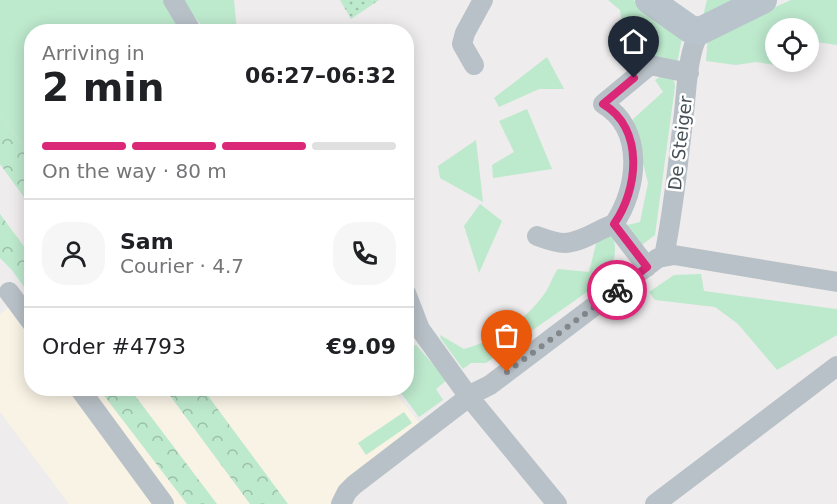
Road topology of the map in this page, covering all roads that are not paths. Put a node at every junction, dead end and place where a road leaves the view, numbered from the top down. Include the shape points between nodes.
1 (173, 0) edge
2 (483, 0) edge
3 (649, 0) edge
4 (763, 0) edge
5 (187, 24) edge
6 (700, 31) junction
7 (474, 65) dead end
8 (688, 74) junction
9 (614, 224) junction
10 (537, 236) dead end
11 (664, 256) junction
12 (647, 267) junction
13 (837, 282) edge
14 (9, 292) dead end
15 (24, 312) edge
16 (414, 331) edge
17 (837, 366) edge
18 (86, 396) edge
19 (469, 397) junction
20 (164, 504) edge
21 (341, 504) edge
22 (557, 504) edge
23 (656, 504) edge

1 - 5 street
2 - 7 street via 462,44
3 - 6 street via 690,29
4 - 6 street
6 - 8 street, De Steiger via 694,41
8 - 9 street via 650,65 603,104 620,118 634,164 627,202
8 - 11 street, De Steiger via 672,219
9 - 10 street via 584,239 563,243
9 - 12 street
11 - 12 street
11 - 13 street
12 - 19 street via 490,386
14 - 15 street
16 - 19 street
17 - 23 street
18 - 20 street
19 - 21 street via 354,485
19 - 22 street

